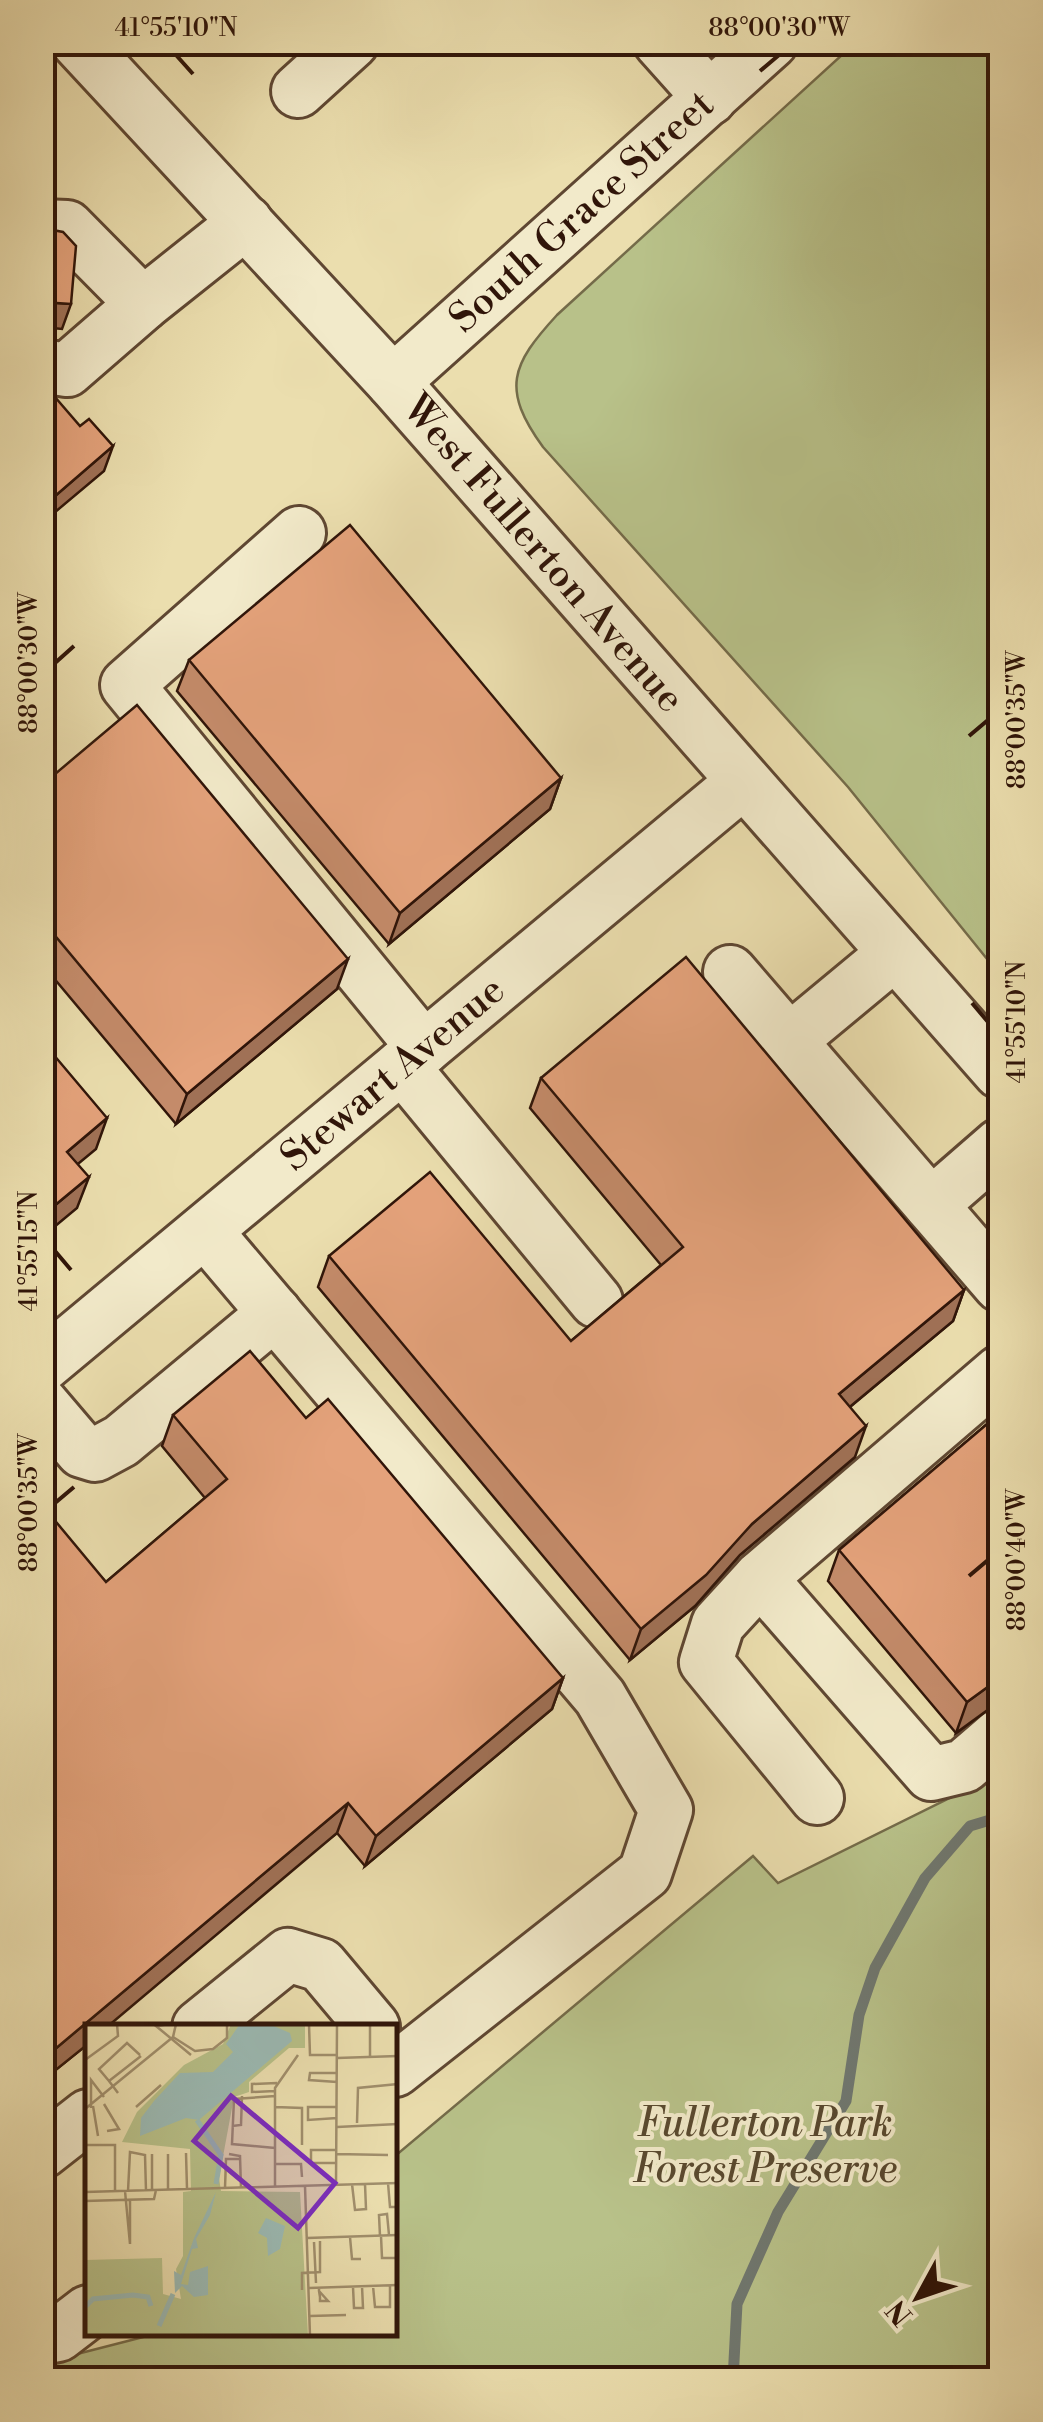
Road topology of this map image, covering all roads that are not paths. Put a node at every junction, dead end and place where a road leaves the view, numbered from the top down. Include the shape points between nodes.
1 (78, 42) edge
2 (352, 42) edge
3 (660, 42) edge
4 (772, 42) edge
5 (298, 91) dead end
6 (710, 98) junction
7 (246, 222) junction
8 (42, 226) edge
9 (143, 304) junction
10 (42, 366) edge
11 (393, 382) junction
12 (299, 533) dead end
13 (743, 782) junction
14 (895, 952) junction
15 (730, 972) dead end
16 (789, 1041) junction
17 (413, 1057) junction
18 (1000, 1072) edge
19 (1000, 1145) edge
20 (931, 1204) junction
21 (205, 1230) junction
22 (1000, 1285) edge
23 (596, 1300) dead end
24 (275, 1313) junction
25 (42, 1366) edge
26 (1000, 1372) edge
27 (42, 1404) edge
28 (760, 1578) junction
29 (1000, 1735) edge
30 (817, 1798) dead end
31 (203, 2024) edge
32 (369, 2024) edge
33 (398, 2049) edge
34 (85, 2118) edge
35 (42, 2152) edge
36 (85, 2314) edge
37 (42, 2338) edge

1 - 7 street, West Fullerton Avenue
2 - 5 street
3 - 6 street
4 - 6 street, South Grace Street
6 - 11 street, South Grace Street
7 - 9 street
7 - 11 street, West Fullerton Avenue
8 - 9 street via 67,228
9 - 10 street via 67,370
11 - 13 street, West Fullerton Avenue
12 - 17 street via 127,685
13 - 14 street, West Fullerton Avenue
13 - 17 street, Stewart Avenue
14 - 16 street
14 - 18 street, West Fullerton Avenue
15 - 16 street
16 - 20 street
17 - 21 street, Stewart Avenue
17 - 23 street
19 - 20 street
20 - 22 street
21 - 24 street
21 - 25 street, Stewart Avenue
24 - 27 street via 95,1456 82,1451
24 - 33 street via 600,1697 666,1810 645,1873
26 - 28 street
28 - 29 street via 931,1774 964,1766
28 - 30 street via 718,1624 706,1662
31 - 32 street via 288,1955 321,1965
34 - 35 street
36 - 37 street via 58,2335

